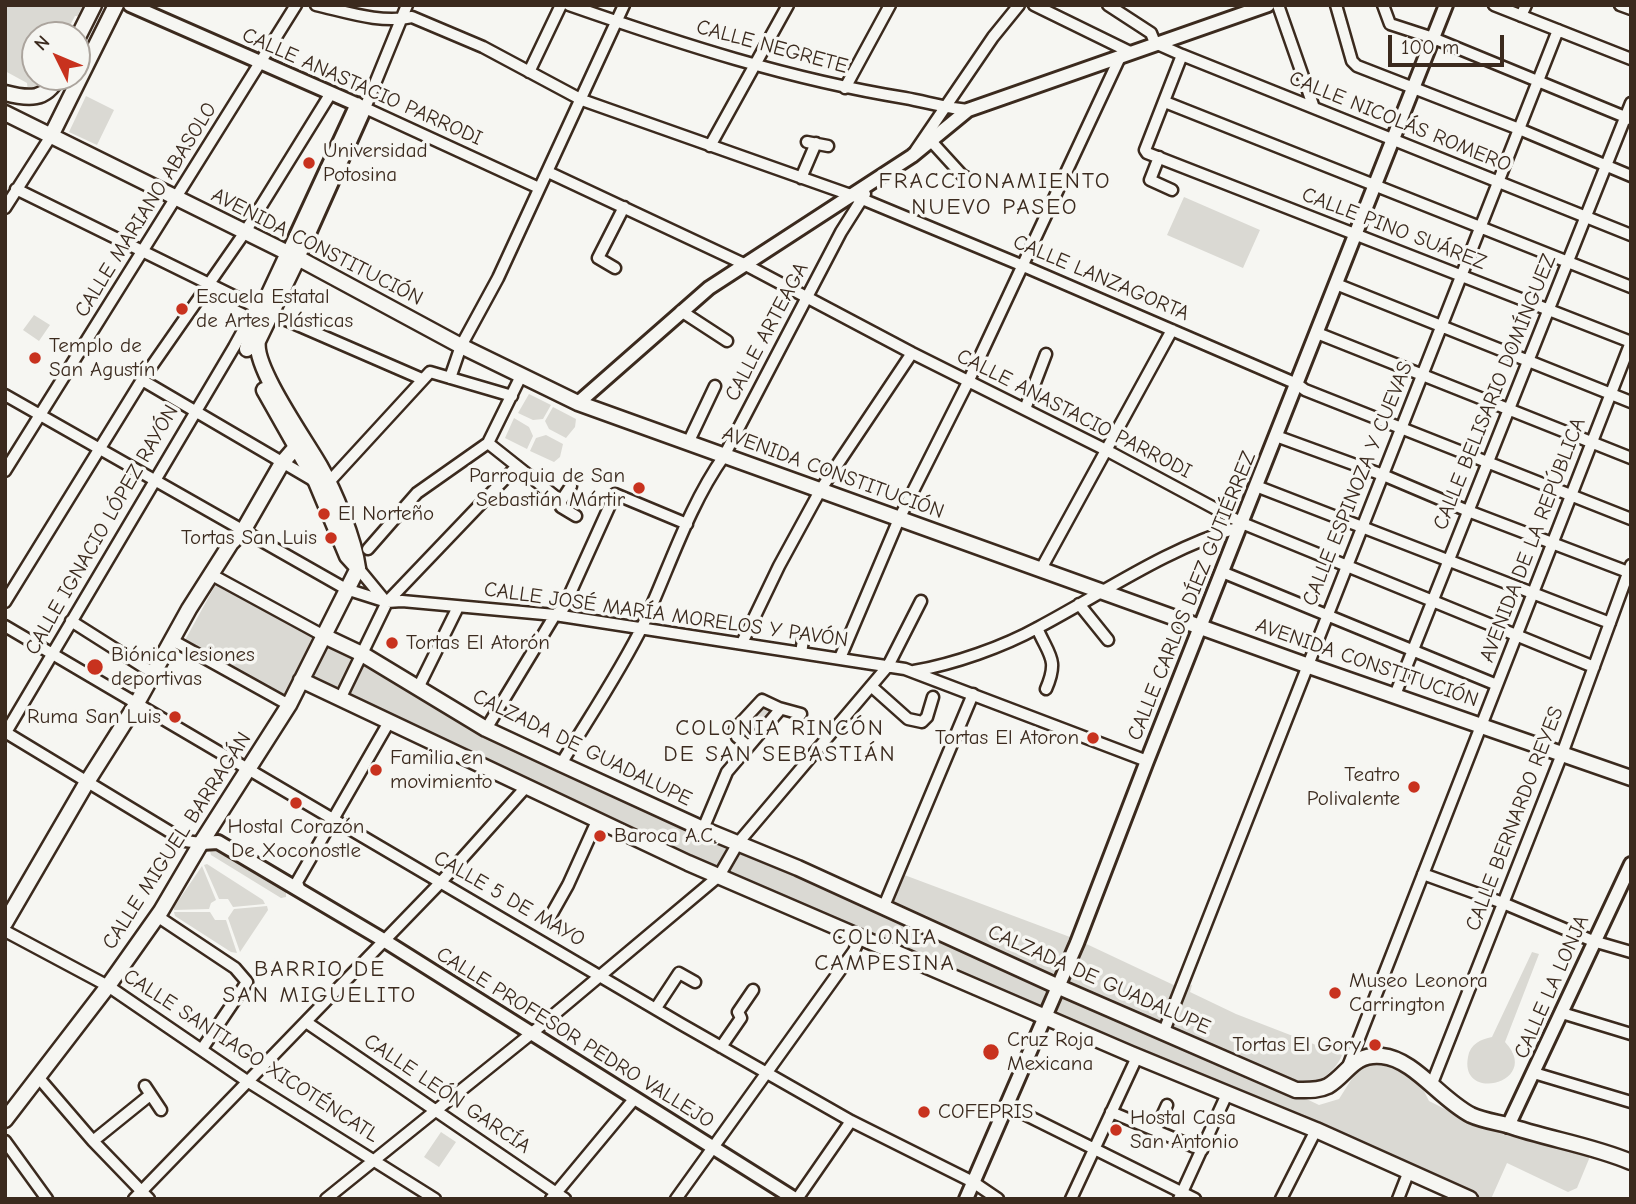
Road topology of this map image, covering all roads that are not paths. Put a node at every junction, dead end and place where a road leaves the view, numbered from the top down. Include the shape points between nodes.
1 (94, 5) edge
2 (106, 5) edge
3 (116, 5) edge
4 (130, 5) edge
5 (296, 5) edge
6 (316, 5) edge
7 (407, 5) edge
8 (561, 5) edge
9 (569, 5) edge
10 (624, 5) edge
11 (788, 5) edge
12 (890, 5) edge
13 (1019, 5) edge
14 (1034, 5) edge
15 (1108, 5) edge
16 (1268, 5) edge
17 (1278, 5) edge
18 (1336, 5) edge
19 (1383, 5) edge
20 (1446, 5) edge
21 (1493, 5) edge
22 (1526, 5) edge
23 (1620, 5) edge
24 (1631, 9) edge
25 (1521, 16) junction
26 (400, 20) junction
27 (86, 21) edge
28 (617, 22) junction
29 (1558, 30) junction
30 (1433, 38) junction
31 (91, 41) edge
32 (1155, 43) junction
33 (1125, 53) junction
34 (1182, 55) junction
35 (91, 57) edge
36 (1631, 59) edge
37 (261, 63) junction
38 (754, 66) junction
39 (529, 72) junction
40 (1538, 81) junction
41 (845, 88) junction
42 (1413, 89) junction
43 (47, 91) edge
44 (71, 91) edge
45 (331, 93) junction
46 (5, 94) edge
47 (582, 100) junction
48 (1165, 102) junction
49 (1631, 103) edge
50 (361, 106) junction
51 (943, 107) junction
52 (1314, 108) junction
53 (968, 110) junction
54 (5, 113) edge
55 (1628, 118) edge
56 (1519, 129) junction
57 (46, 133) junction
58 (1393, 140) junction
59 (931, 141) junction
60 (710, 146) junction
61 (828, 146) dead end
62 (912, 156) junction
63 (1159, 157) junction
64 (1606, 165) junction
65 (548, 172) junction
66 (1631, 176) edge
67 (801, 178) junction
68 (975, 182) dead end
69 (1498, 182) junction
70 (1375, 186) junction
71 (539, 188) junction
72 (16, 189) junction
73 (1172, 190) dead end
74 (855, 197) junction
75 (177, 199) junction
76 (624, 207) junction
77 (5, 208) edge
78 (1585, 217) junction
79 (1480, 227) junction
80 (245, 232) junction
81 (1356, 235) junction
82 (1631, 235) edge
83 (143, 252) junction
84 (293, 256) junction
85 (1567, 262) junction
86 (744, 264) junction
87 (1021, 265) junction
88 (615, 268) dead end
89 (1461, 276) junction
90 (208, 283) junction
91 (1336, 284) junction
92 (1631, 287) edge
93 (808, 297) junction
94 (263, 310) junction
95 (1548, 310) junction
96 (681, 311) junction
97 (1441, 326) junction
98 (1172, 330) junction
99 (1317, 333) junction
100 (727, 341) dead end
101 (1631, 342) edge
102 (461, 346) junction
103 (246, 350) junction
104 (912, 353) junction
105 (1046, 354) dead end
106 (1528, 360) junction
107 (1422, 375) junction
108 (521, 376) junction
109 (450, 378) junction
110 (422, 379) junction
111 (142, 380) junction
112 (969, 380) junction
113 (1297, 384) junction
114 (715, 386) dead end
115 (1611, 394) junction
116 (5, 395) edge
117 (512, 396) junction
118 (1631, 402) edge
119 (578, 403) junction
120 (1025, 409) junction
121 (1509, 409) junction
122 (195, 411) junction
123 (39, 415) junction
124 (1401, 428) junction
125 (1276, 436) junction
126 (1591, 442) junction
127 (488, 443) junction
128 (688, 443) junction
129 (300, 445) junction
130 (98, 449) junction
131 (1106, 450) junction
132 (724, 456) junction
133 (1631, 458) edge
134 (282, 463) junction
135 (1488, 463) junction
136 (517, 466) junction
137 (5, 471) edge
138 (1383, 475) junction
139 (155, 481) junction
140 (322, 482) junction
141 (571, 486) dead end
142 (1256, 486) junction
143 (821, 489) junction
144 (1571, 496) junction
145 (561, 501) junction
146 (1468, 511) junction
147 (576, 516) dead end
148 (899, 519) junction
149 (1631, 519) edge
150 (687, 524) junction
151 (1241, 525) junction
152 (1362, 526) junction
153 (243, 531) junction
154 (1552, 543) junction
155 (368, 549) dead end
156 (1449, 559) junction
157 (1346, 567) junction
158 (358, 568) junction
159 (1629, 568) edge
160 (1041, 569) junction
161 (1222, 572) junction
162 (212, 575) junction
163 (346, 589) junction
164 (1101, 590) junction
165 (1532, 593) junction
166 (921, 601) dead end
167 (1432, 601) junction
168 (5, 602) edge
169 (387, 602) junction
170 (1079, 604) junction
171 (458, 607) junction
172 (555, 615) junction
173 (1328, 615) junction
174 (71, 621) junction
175 (1610, 622) junction
176 (5, 626) edge
177 (1201, 626) junction
178 (642, 627) junction
179 (1037, 628) junction
180 (804, 634) dead end
181 (1516, 635) junction
182 (324, 636) junction
183 (172, 639) junction
184 (1108, 640) dead end
185 (742, 643) junction
186 (1413, 649) junction
187 (52, 653) junction
188 (801, 653) junction
189 (362, 654) junction
190 (841, 658) junction
191 (949, 664) junction
192 (1306, 665) junction
193 (888, 666) junction
194 (1594, 667) junction
195 (913, 671) junction
196 (153, 673) junction
197 (301, 680) junction
198 (950, 685) junction
199 (1497, 685) junction
200 (871, 686) junction
201 (418, 688) junction
202 (1046, 689) dead end
203 (973, 694) junction
204 (1395, 695) junction
205 (933, 697) dead end
206 (340, 699) junction
207 (137, 703) junction
208 (289, 705) junction
209 (779, 708) junction
210 (801, 714) dead end
211 (389, 722) junction
212 (1481, 725) junction
213 (486, 729) junction
214 (6, 733) edge
215 (748, 747) junction
216 (1562, 754) junction
217 (1147, 761) junction
218 (561, 764) junction
219 (249, 769) junction
220 (1631, 778) edge
221 (88, 782) junction
222 (527, 787) junction
223 (334, 817) junction
224 (597, 821) junction
225 (704, 826) junction
226 (201, 843) junction
227 (738, 843) junction
228 (1630, 866) edge
229 (1423, 874) junction
230 (719, 876) junction
231 (441, 882) junction
232 (300, 891) junction
233 (1503, 902) junction
234 (884, 906) junction
235 (157, 916) junction
236 (550, 917) dead end
237 (5, 923) edge
238 (5, 930) edge
239 (860, 937) junction
240 (385, 941) junction
241 (1593, 941) junction
242 (1631, 952) edge
243 (601, 976) junction
244 (695, 982) dead end
245 (108, 986) junction
246 (1059, 987) junction
247 (753, 989) dead end
248 (656, 1008) junction
249 (1562, 1013) junction
250 (1045, 1017) junction
251 (306, 1022) junction
252 (1164, 1031) junction
253 (532, 1033) junction
254 (1631, 1034) edge
255 (721, 1047) junction
256 (201, 1049) junction
257 (1137, 1056) junction
258 (1349, 1064) junction
259 (766, 1072) junction
260 (1534, 1073) junction
261 (38, 1077) junction
262 (247, 1082) junction
263 (1431, 1086) junction
264 (1227, 1094) junction
265 (635, 1098) junction
266 (1631, 1102) edge
267 (1167, 1105) dead end
268 (1008, 1106) junction
269 (161, 1110) dead end
270 (434, 1110) junction
271 (1111, 1112) junction
272 (5, 1120) edge
273 (851, 1121) junction
274 (1508, 1126) junction
275 (1156, 1129) junction
276 (1316, 1130) junction
277 (5, 1141) edge
278 (93, 1141) junction
279 (713, 1148) junction
280 (1094, 1149) junction
281 (1202, 1150) junction
282 (1631, 1154) edge
283 (1615, 1155) junction
284 (374, 1158) junction
285 (1631, 1162) edge
286 (1409, 1171) junction
287 (973, 1182) junction
288 (1180, 1195) edge
289 (141, 1196) edge
290 (558, 1197) edge
291 (47, 1199) edge
292 (326, 1199) edge
293 (435, 1199) edge
294 (676, 1199) edge
295 (796, 1199) edge
296 (966, 1199) edge
297 (998, 1199) edge
298 (1071, 1199) edge
299 (1195, 1199) edge
300 (1281, 1199) edge
301 (1398, 1199) edge
302 (1470, 1199) edge

1 - 27 main road
2 - 31 main road
3 - 35 main road
4 - 37 street, CALLE ANASTACIO PARRODI
5 - 37 street, CALLE MARIANO ABASOLO
6 - 26 street, CALLE LANZAGORTA
7 - 26 street
8 - 39 street
9 - 28 street, CALLE NEGRETE
10 - 28 street
11 - 38 street
12 - 41 street
13 - 51 street
14 - 33 street
15 - 32 street, CALLE NICOLÁS ROMERO via 1151,33
16 - 32 street
17 - 52 street
18 - 42 street via 1352,61
19 - 30 street via 1390,23
20 - 30 street, CALLE CARLOS DÍEZ GUTIÉRREZ
21 - 25 street
22 - 25 street
23 - 24 street
25 - 29 street
26 - 39 street, CALLE LANZAGORTA via 412,17
26 - 50 street
28 - 38 street, CALLE NEGRETE
28 - 47 street
29 - 36 street
29 - 40 street, CALLE ESPINOZA Y CUEVAS
30 - 40 street
30 - 42 street, CALLE CARLOS DÍEZ GUTIÉRREZ
32 - 33 street
32 - 34 street, CALLE NICOLÁS ROMERO
33 - 53 street
33 - 87 street
34 - 48 street
34 - 52 street, CALLE NICOLÁS ROMERO
37 - 45 street, CALLE ANASTACIO PARRODI
37 - 75 street, CALLE MARIANO ABASOLO
38 - 41 street, CALLE NEGRETE
38 - 60 street
39 - 47 street, CALLE LANZAGORTA
40 - 55 street
40 - 56 street, CALLE ESPINOZA Y CUEVAS
41 - 51 street, CALLE NEGRETE
42 - 56 street
42 - 58 street, CALLE CARLOS DÍEZ GUTIÉRREZ
43 - 46 main road via 26,99
44 - 57 main road
45 - 50 street, CALLE ANASTACIO PARRODI
45 - 80 street
46 - 57 main road
47 - 60 street, CALLE LANZAGORTA
47 - 65 street
48 - 63 street, CALLE PINO SUÁREZ via 1146,150
48 - 70 street
49 - 55 street, CALLE BELISARIO DOMÍNGUEZ
50 - 71 street, CALLE ANASTACIO PARRODI
50 - 84 street
51 - 53 street, CALLE NEGRETE
51 - 62 street
52 - 58 street, CALLE NICOLÁS ROMERO
53 - 59 street
54 - 57 main road, AVENIDA CONSTITUCIÓN
55 - 64 street, CALLE BELISARIO DOMÍNGUEZ
56 - 64 street
56 - 69 street, CALLE ESPINOZA Y CUEVAS
57 - 72 street
57 - 75 main road, AVENIDA CONSTITUCIÓN
58 - 69 street, CALLE NICOLÁS ROMERO
58 - 70 street, CALLE CARLOS DÍEZ GUTIÉRREZ
59 - 62 street
59 - 68 street via 961,174
60 - 67 street, CALLE LANZAGORTA
61 - 67 street via 812,143
62 - 74 street
63 - 73 street via 1150,180
63 - 81 street, CALLE PINO SUÁREZ
64 - 66 street
64 - 78 street, CALLE BELISARIO DOMÍNGUEZ
65 - 71 street
65 - 76 street, CALLE ANASTACIO PARRODI
67 - 74 street, CALLE LANZAGORTA
69 - 78 street, CALLE NICOLÁS ROMERO
69 - 79 street, CALLE ESPINOZA Y CUEVAS
70 - 79 street
70 - 81 street, CALLE CARLOS DÍEZ GUTIÉRREZ
71 - 102 street
72 - 77 street
72 - 83 street
74 - 86 street
74 - 87 street, CALLE LANZAGORTA
74 - 93 street, CALLE ARTEAGA
75 - 80 main road, AVENIDA CONSTITUCIÓN
75 - 83 street, CALLE MARIANO ABASOLO
76 - 86 street, CALLE ANASTACIO PARRODI
76 - 88 street via 598,258
78 - 82 street, CALLE NICOLÁS ROMERO
78 - 85 street, CALLE BELISARIO DOMÍNGUEZ
79 - 85 street
79 - 89 street, CALLE ESPINOZA Y CUEVAS
80 - 84 main road, AVENIDA CONSTITUCIÓN
80 - 90 street
81 - 89 street, CALLE PINO SUÁREZ
81 - 91 street, CALLE CARLOS DÍEZ GUTIÉRREZ
83 - 90 street
83 - 123 street, CALLE MARIANO ABASOLO
84 - 94 main road
84 - 102 main road, AVENIDA CONSTITUCIÓN
85 - 92 street
85 - 95 street, CALLE BELISARIO DOMÍNGUEZ
86 - 93 street, CALLE ANASTACIO PARRODI
86 - 96 street
87 - 98 street, CALLE LANZAGORTA
87 - 112 street
89 - 95 street, CALLE PINO SUÁREZ
89 - 97 street, CALLE ESPINOZA Y CUEVAS
90 - 94 street
90 - 111 street
91 - 97 street
91 - 99 street, CALLE CARLOS DÍEZ GUTIÉRREZ
93 - 104 street, CALLE ANASTACIO PARRODI
93 - 132 street, CALLE ARTEAGA
94 - 103 street, CALLE IGNACIO LÓPEZ RAYÓN
94 - 103 main road
94 - 110 street
95 - 101 street, CALLE PINO SUÁREZ
95 - 106 street, CALLE BELISARIO DOMÍNGUEZ
96 - 100 street
96 - 119 street
97 - 106 street
97 - 107 street, CALLE ESPINOZA Y CUEVAS
98 - 113 street, CALLE LANZAGORTA
98 - 131 street
99 - 107 street
99 - 113 street, CALLE CARLOS DÍEZ GUTIÉRREZ
101 - 115 street, AVENIDA DE LA REPÚBLICA
102 - 108 main road, AVENIDA CONSTITUCIÓN
102 - 109 street
103 - 122 street, CALLE IGNACIO LÓPEZ RAYÓN
103 - 129 main road
104 - 112 street, CALLE ANASTACIO PARRODI
104 - 143 street
105 - 120 street
106 - 115 street
106 - 121 street, CALLE BELISARIO DOMÍNGUEZ
107 - 121 street
107 - 124 street, CALLE ESPINOZA Y CUEVAS
108 - 117 street
108 - 119 main road, AVENIDA CONSTITUCIÓN
109 - 110 street via 430,372
109 - 117 street
110 - 140 street
111 - 122 street
111 - 130 street
112 - 120 street, CALLE ANASTACIO PARRODI
112 - 148 street
113 - 124 street, CALLE LANZAGORTA
113 - 125 street, CALLE CARLOS DÍEZ GUTIÉRREZ
114 - 128 street
115 - 118 street
115 - 126 street, AVENIDA DE LA REPÚBLICA
116 - 123 street, CALLE JOSÉ MARÍA MORELOS Y PAVÓN
117 - 127 street
119 - 128 main road, AVENIDA CONSTITUCIÓN
120 - 131 street, CALLE ANASTACIO PARRODI
121 - 126 street
121 - 135 street, CALLE BELISARIO DOMÍNGUEZ
122 - 134 street
122 - 139 street, CALLE IGNACIO LÓPEZ RAYÓN
123 - 130 street, CALLE JOSÉ MARÍA MORELOS Y PAVÓN
123 - 137 street, CALLE MARIANO ABASOLO
124 - 135 street, CALLE LANZAGORTA
124 - 138 street, CALLE ESPINOZA Y CUEVAS
125 - 138 street
125 - 142 street, CALLE CARLOS DÍEZ GUTIÉRREZ
126 - 133 street
126 - 144 street, AVENIDA DE LA REPÚBLICA
127 - 136 street
127 - 155 street via 417,493
128 - 132 main road, AVENIDA CONSTITUCIÓN
129 - 134 main road
129 - 140 main road
130 - 139 street, CALLE JOSÉ MARÍA MORELOS Y PAVÓN
130 - 168 street
131 - 151 street, CALLE ANASTACIO PARRODI
131 - 160 street
132 - 143 main road, AVENIDA CONSTITUCIÓN
132 - 150 street, CALLE ARTEAGA
134 - 140 street
134 - 153 main road
135 - 144 street, CALLE LANZAGORTA
135 - 146 street, CALLE BELISARIO DOMÍNGUEZ
136 - 145 street
136 - 169 street
138 - 146 street
138 - 152 street, CALLE ESPINOZA Y CUEVAS
139 - 153 street, CALLE JOSÉ MARÍA MORELOS Y PAVÓN
139 - 174 street, CALLE IGNACIO LÓPEZ RAYÓN
140 - 158 main road via 347,556
141 - 145 street
142 - 151 street, CALLE CARLOS DÍEZ GUTIÉRREZ
142 - 152 street
143 - 148 main road, AVENIDA CONSTITUCIÓN
143 - 185 street
144 - 149 street, CALLE LANZAGORTA
144 - 154 street, AVENIDA DE LA REPÚBLICA
145 - 147 street via 561,507
146 - 154 street
146 - 156 street, CALLE BELISARIO DOMÍNGUEZ
148 - 160 main road, AVENIDA CONSTITUCIÓN
148 - 190 street
150 - 172 street via 615,494 563,609
150 - 178 street, CALLE ARTEAGA
151 - 157 street, CALLE ANASTACIO PARRODI
151 - 161 street, CALLE CARLOS DÍEZ GUTIÉRREZ
151 - 164 street
152 - 156 street
152 - 157 street, CALLE ESPINOZA Y CUEVAS
153 - 162 main road
153 - 163 street, CALLE JOSÉ MARÍA MORELOS Y PAVÓN
154 - 159 street
154 - 165 street, AVENIDA DE LA REPÚBLICA
156 - 165 street
156 - 167 street, CALLE BELISARIO DOMÍNGUEZ
157 - 167 street, CALLE ANASTACIO PARRODI
157 - 173 street, CALLE ESPINOZA Y CUEVAS
158 - 163 main road, CALLE MIGUEL BARRAGÁN
158 - 169 street
159 - 175 street, CALLE BERNARDO REYES
160 - 164 main road, AVENIDA CONSTITUCIÓN
161 - 173 street
161 - 177 street, CALLE CARLOS DÍEZ GUTIÉRREZ
162 - 182 street
162 - 183 main road
163 - 169 street, CALLE JOSÉ MARÍA MORELOS Y PAVÓN
163 - 182 main road, CALLE MIGUEL BARRAGÁN
164 - 170 street
164 - 177 main road, AVENIDA CONSTITUCIÓN
165 - 175 street
165 - 181 street, AVENIDA DE LA REPÚBLICA
166 - 193 street
167 - 181 street, CALLE ANASTACIO PARRODI
167 - 186 street, CALLE BELISARIO DOMÍNGUEZ
169 - 171 street, CALLE JOSÉ MARÍA MORELOS Y PAVÓN
169 - 189 street
170 - 179 street
170 - 184 street
171 - 172 street, CALLE JOSÉ MARÍA MORELOS Y PAVÓN
171 - 201 street
172 - 178 street, CALLE JOSÉ MARÍA MORELOS Y PAVÓN
172 - 213 street
173 - 186 street
173 - 192 street, CALLE ESPINOZA Y CUEVAS
174 - 187 street, CALLE IGNACIO LÓPEZ RAYÓN
174 - 196 street
175 - 194 street, CALLE BERNARDO REYES
176 - 187 street, CALLE 5 DE MAYO
177 - 192 main road, AVENIDA CONSTITUCIÓN
177 - 217 street, CALLE CARLOS DÍEZ GUTIÉRREZ
178 - 185 street, CALLE JOSÉ MARÍA MORELOS Y PAVÓN
178 - 218 street, CALLE ARTEAGA
179 - 191 street
179 - 202 street via 1054,662
180 - 188 street
181 - 194 street, CALLE ANASTACIO PARRODI
181 - 199 street, AVENIDA DE LA REPÚBLICA
182 - 189 main road, CALZADA DE GUADALUPE
182 - 197 main road, CALLE MIGUEL BARRAGÁN
183 - 196 main road
183 - 208 street
185 - 188 street, CALLE JOSÉ MARÍA MORELOS Y PAVÓN
186 - 199 street
186 - 204 street, CALLE BELISARIO DOMÍNGUEZ
187 - 207 street, CALLE 5 DE MAYO
187 - 214 street, CALLE IGNACIO LÓPEZ RAYÓN
188 - 190 street, CALLE JOSÉ MARÍA MORELOS Y PAVÓN
189 - 201 main road, CALZADA DE GUADALUPE
189 - 206 street
190 - 193 street, CALLE JOSÉ MARÍA MORELOS Y PAVÓN
191 - 195 street
191 - 198 street via 942,674
192 - 204 main road, AVENIDA CONSTITUCIÓN
192 - 252 street, CALLE ESPINOZA Y CUEVAS
193 - 195 street, CALLE JOSÉ MARÍA MORELOS Y PAVÓN
193 - 200 street
194 - 216 street, CALLE BERNARDO REYES
195 - 198 street, CALLE JOSÉ MARÍA MORELOS Y PAVÓN
196 - 207 main road
197 - 206 main road
197 - 208 main road, CALLE MIGUEL BARRAGÁN
198 - 203 street, CALLE JOSÉ MARÍA MORELOS Y PAVÓN
199 - 212 street, AVENIDA DE LA REPÚBLICA
200 - 205 street via 908,719 922,722
200 - 227 street
201 - 213 main road, CALZADA DE GUADALUPE
203 - 217 street, CALLE JOSÉ MARÍA MORELOS Y PAVÓN
203 - 234 street
204 - 212 main road, AVENIDA CONSTITUCIÓN
206 - 211 main road
207 - 219 street, CALLE 5 DE MAYO
207 - 221 main road
208 - 219 main road, CALLE MIGUEL BARRAGÁN
209 - 210 street
209 - 215 street
209 - 215 street via 762,700 735,729
211 - 222 main road
211 - 223 street
212 - 216 main road, AVENIDA CONSTITUCIÓN
212 - 229 street, AVENIDA DE LA REPÚBLICA
213 - 218 main road, CALZADA DE GUADALUPE
214 - 221 street, CALLE PROFESOR PEDRO VALLEJO
215 - 225 street via 727,772
216 - 220 main road, AVENIDA CONSTITUCIÓN
216 - 233 street, CALLE BERNARDO REYES
217 - 246 street, CALLE CARLOS DÍEZ GUTIÉRREZ
218 - 225 main road, CALZADA DE GUADALUPE
219 - 223 street, CALLE 5 DE MAYO
219 - 226 main road, CALLE MIGUEL BARRAGÁN
221 - 226 street, CALLE PROFESOR PEDRO VALLEJO via 185,841
221 - 237 main road
222 - 224 main road
222 - 231 street
223 - 231 street, CALLE 5 DE MAYO
223 - 232 street via 297,882
224 - 230 main road
224 - 236 street
225 - 227 main road, CALZADA DE GUADALUPE
226 - 232 street, CALLE PROFESOR PEDRO VALLEJO via 218,842
226 - 235 main road, CALLE MIGUEL BARRAGÁN
227 - 230 street
227 - 234 main road, CALZADA DE GUADALUPE
228 - 241 street, CALLE LA LONJA
229 - 233 street
229 - 258 street, AVENIDA DE LA REPÚBLICA
230 - 239 main road
230 - 243 street
231 - 240 street
231 - 243 street, CALLE 5 DE MAYO
232 - 240 street, CALLE PROFESOR PEDRO VALLEJO
233 - 241 street
233 - 263 street, CALLE BERNARDO REYES
234 - 246 main road, CALZADA DE GUADALUPE
235 - 245 main road, CALLE MIGUEL BARRAGÁN
235 - 256 street via 234,968 247,982
238 - 245 street, CALLE SANTIAGO XICOTÉNCATL
239 - 250 main road
239 - 259 street
240 - 251 street
240 - 253 street, CALLE PROFESOR PEDRO VALLEJO
241 - 242 street
241 - 249 street, CALLE LA LONJA
243 - 248 street, CALLE 5 DE MAYO
243 - 253 street
244 - 248 street via 679,973
245 - 256 street, CALLE SANTIAGO XICOTÉNCATL
245 - 261 main road, CALLE MIGUEL BARRAGÁN
246 - 250 street, CALLE CARLOS DÍEZ GUTIÉRREZ
246 - 252 main road, CALZADA DE GUADALUPE
247 - 255 street via 738,1012 741,1018
248 - 255 street, CALLE 5 DE MAYO
249 - 254 street
249 - 260 street, CALLE LA LONJA
250 - 257 main road
250 - 268 street, CALLE CARLOS DÍEZ GUTIÉRREZ
251 - 262 street
251 - 270 street, CALLE LEÓN GARCÍA
252 - 258 main road, CALZADA DE GUADALUPE via 1296,1090 1327,1086
253 - 265 street, CALLE PROFESOR PEDRO VALLEJO
253 - 270 street
255 - 259 street, CALLE 5 DE MAYO
256 - 262 street, CALLE SANTIAGO XICOTÉNCATL
257 - 264 main road
257 - 271 street
258 - 263 main road, CALZADA DE GUADALUPE via 1380,1055 1410,1066
259 - 273 street, CALLE 5 DE MAYO
259 - 279 street
260 - 266 street
260 - 274 street, CALLE LA LONJA
261 - 272 main road, CALLE MIGUEL BARRAGÁN
261 - 278 street
262 - 284 street, CALLE SANTIAGO XICOTÉNCATL
262 - 289 street
263 - 274 main road, CALZADA DE GUADALUPE via 1471,1115
264 - 276 main road
264 - 281 street
265 - 279 street, CALLE PROFESOR PEDRO VALLEJO
265 - 290 street
267 - 275 street
268 - 280 street
268 - 287 street, CALLE CARLOS DÍEZ GUTIÉRREZ
269 - 278 street via 148,1091
270 - 284 street
270 - 290 street, CALLE LEÓN GARCÍA
271 - 275 street
271 - 280 street
273 - 287 street, CALLE 5 DE MAYO
273 - 295 street
274 - 283 main road, CALZADA DE GUADALUPE
275 - 281 street
276 - 286 main road
276 - 300 street
277 - 291 street
278 - 289 street
279 - 294 street
279 - 295 street, CALLE PROFESOR PEDRO VALLEJO
280 - 288 street
280 - 298 street
281 - 288 street
282 - 283 street
283 - 285 main road, CALZADA DE GUADALUPE
284 - 292 street
284 - 293 street, CALLE SANTIAGO XICOTÉNCATL
286 - 301 street
286 - 302 main road
287 - 296 street, CALLE CARLOS DÍEZ GUTIÉRREZ
287 - 297 street, CALLE 5 DE MAYO
288 - 299 street

